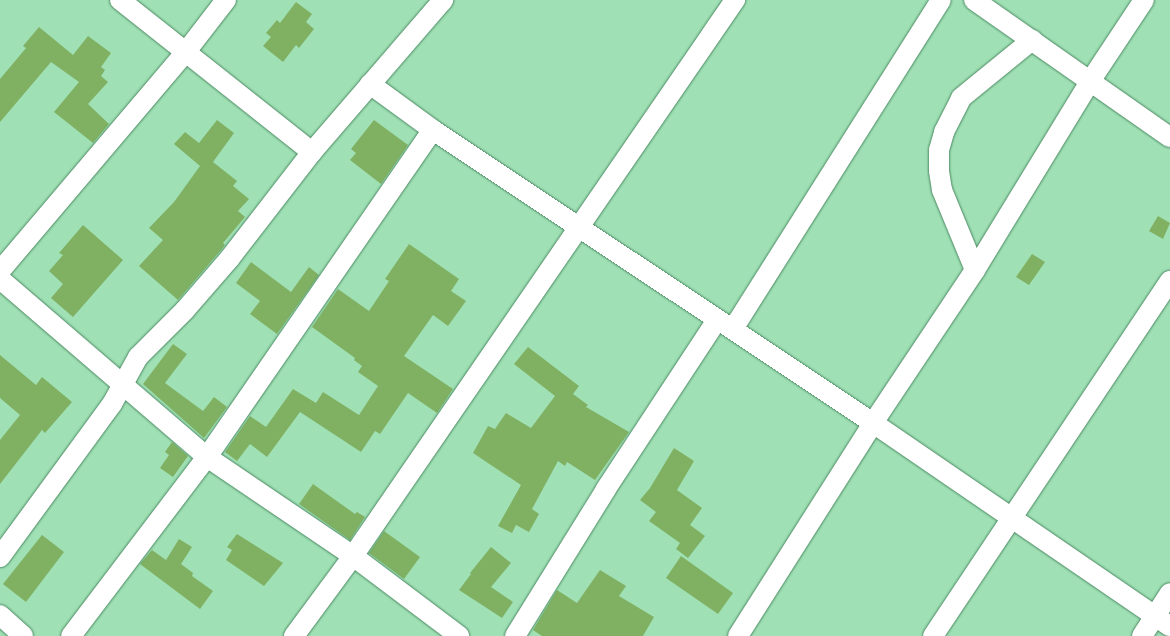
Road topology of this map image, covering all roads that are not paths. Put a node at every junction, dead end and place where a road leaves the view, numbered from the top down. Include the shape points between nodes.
1 (120, 0) edge
2 (226, 0) edge
3 (443, 0) edge
4 (735, 0) edge
5 (941, 0) edge
6 (974, 0) edge
7 (1144, 0) edge
8 (1032, 40) junction
9 (185, 53) junction
10 (1091, 80) junction
11 (370, 84) junction
12 (433, 130) junction
13 (1170, 137) edge
14 (312, 152) junction
15 (578, 228) junction
16 (975, 270) junction
17 (0, 271) edge
18 (0, 279) edge
19 (1170, 281) edge
20 (1164, 304) edge
21 (725, 325) junction
22 (124, 386) junction
23 (873, 423) junction
24 (207, 457) junction
25 (1010, 518) junction
26 (353, 556) junction
27 (0, 557) edge
28 (1170, 593) edge
29 (0, 615) edge
30 (1163, 620) edge
31 (23, 636) edge
32 (71, 636) edge
33 (294, 636) edge
34 (460, 636) edge
35 (515, 636) edge
36 (738, 636) edge
37 (933, 636) edge
38 (1142, 636) edge

1 - 9 street
2 - 9 street
3 - 11 street
4 - 15 street
5 - 21 street
6 - 8 street
7 - 10 street
8 - 10 street
8 - 16 street via 962,98 944,132 939,150 942,190
9 - 14 street
9 - 17 street
10 - 13 street
10 - 16 street
11 - 12 street
11 - 14 street
12 - 15 street
12 - 24 street
14 - 22 street via 230,258 138,357
15 - 21 street
15 - 26 street
16 - 23 street
18 - 22 street
19 - 20 street
20 - 25 street
21 - 23 street
21 - 35 street via 606,489
22 - 24 street
22 - 27 street
23 - 25 street
23 - 36 street
24 - 26 street
24 - 32 street
25 - 30 street
25 - 37 street
26 - 33 street
26 - 34 street
28 - 30 street
29 - 31 street
30 - 38 street

